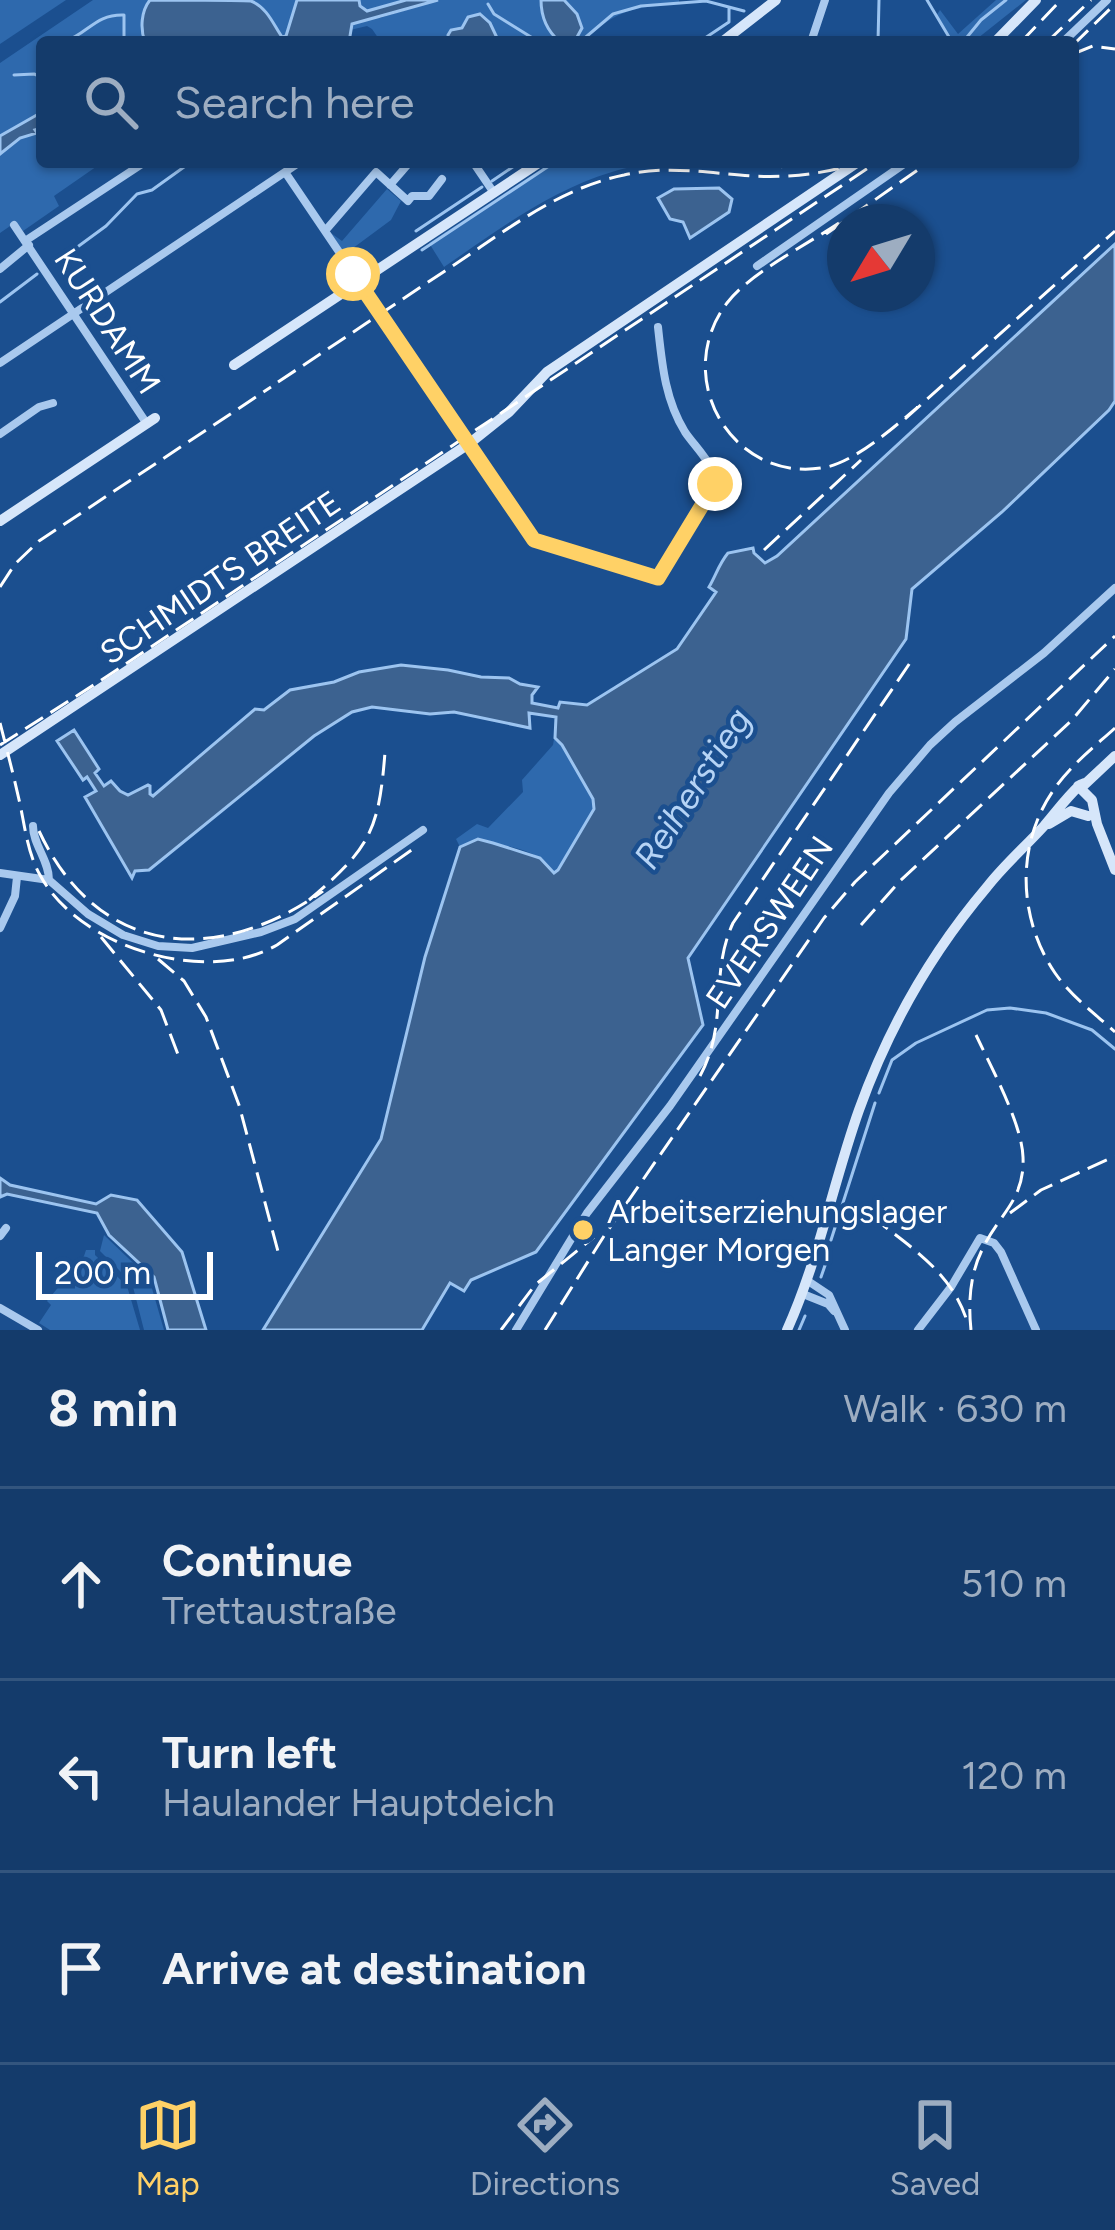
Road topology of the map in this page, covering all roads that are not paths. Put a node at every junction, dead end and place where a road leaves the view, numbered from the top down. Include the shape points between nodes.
1 (776, 0) edge
2 (825, 0) edge
3 (1036, 0) edge
4 (1107, 0) edge
5 (730, 36) edge
6 (813, 36) edge
7 (1000, 36) edge
8 (1069, 36) edge
9 (136, 168) edge
10 (291, 168) edge
11 (405, 168) edge
12 (477, 168) edge
13 (531, 168) edge
14 (850, 168) edge
15 (898, 168) edge
16 (285, 172) junction
17 (442, 179) dead end
18 (390, 185) junction
19 (494, 193) junction
20 (14, 225) dead end
21 (325, 231) junction
22 (27, 243) junction
23 (757, 266) dead end
24 (0, 268) edge
25 (358, 283) junction
26 (75, 313) junction
27 (658, 327) dead end
28 (0, 363) edge
29 (234, 365) dead end
30 (53, 403) dead end
31 (151, 421) joint
32 (0, 434) edge
33 (470, 443) junction
34 (0, 521) edge
35 (1115, 588) edge
36 (0, 755) edge
37 (1115, 756) edge
38 (1100, 769) junction
39 (1078, 790) junction
40 (1092, 800) junction
41 (1092, 820) junction
42 (33, 826) dead end
43 (1041, 829) junction
44 (423, 830) dead end
45 (1115, 870) edge
46 (0, 872) edge
47 (17, 877) junction
48 (49, 880) junction
49 (0, 928) edge
50 (808, 1281) junction
51 (803, 1294) junction
52 (0, 1309) edge
53 (844, 1329) edge
54 (38, 1330) edge
55 (516, 1330) edge
56 (788, 1330) edge
57 (918, 1330) edge
58 (1036, 1330) edge

1 - 5 main road
2 - 6 street
3 - 7 main road
4 - 8 street
9 - 22 street
10 - 16 street
11 - 18 street
12 - 19 street
13 - 19 main road
14 - 33 main road, SCHMIDTS BREITE via 547,372
15 - 23 street
16 - 21 street
16 - 26 street
17 - 18 street via 429,196 407,201
18 - 21 street via 376,172
19 - 25 main road
20 - 22 street, KURDAMM
21 - 25 street
22 - 24 street, KURDAMM
22 - 26 street, KURDAMM
25 - 29 main road
25 - 33 street
26 - 28 street
26 - 31 street, KURDAMM
27 - 33 street via 671,402 716,477 658,578 534,540
30 - 32 street
31 - 34 main road
33 - 36 main road, SCHMIDTS BREITE
35 - 55 street, EVERSWEEN via 955,722 889,793 587,1213
37 - 38 main road
38 - 39 main road
38 - 40 main road
39 - 40 main road
39 - 41 main road
39 - 43 main road
40 - 41 main road
41 - 43 main road via 1071,812
41 - 45 main road
42 - 48 street
43 - 50 main road via 960,920 897,1022 855,1121
44 - 48 street via 295,919 192,947 123,935
46 - 47 street
47 - 48 street
47 - 49 street
50 - 51 main road
50 - 53 street via 829,1295
51 - 53 street via 828,1304
51 - 56 main road
52 - 54 street
57 - 58 street via 980,1238 1001,1252

